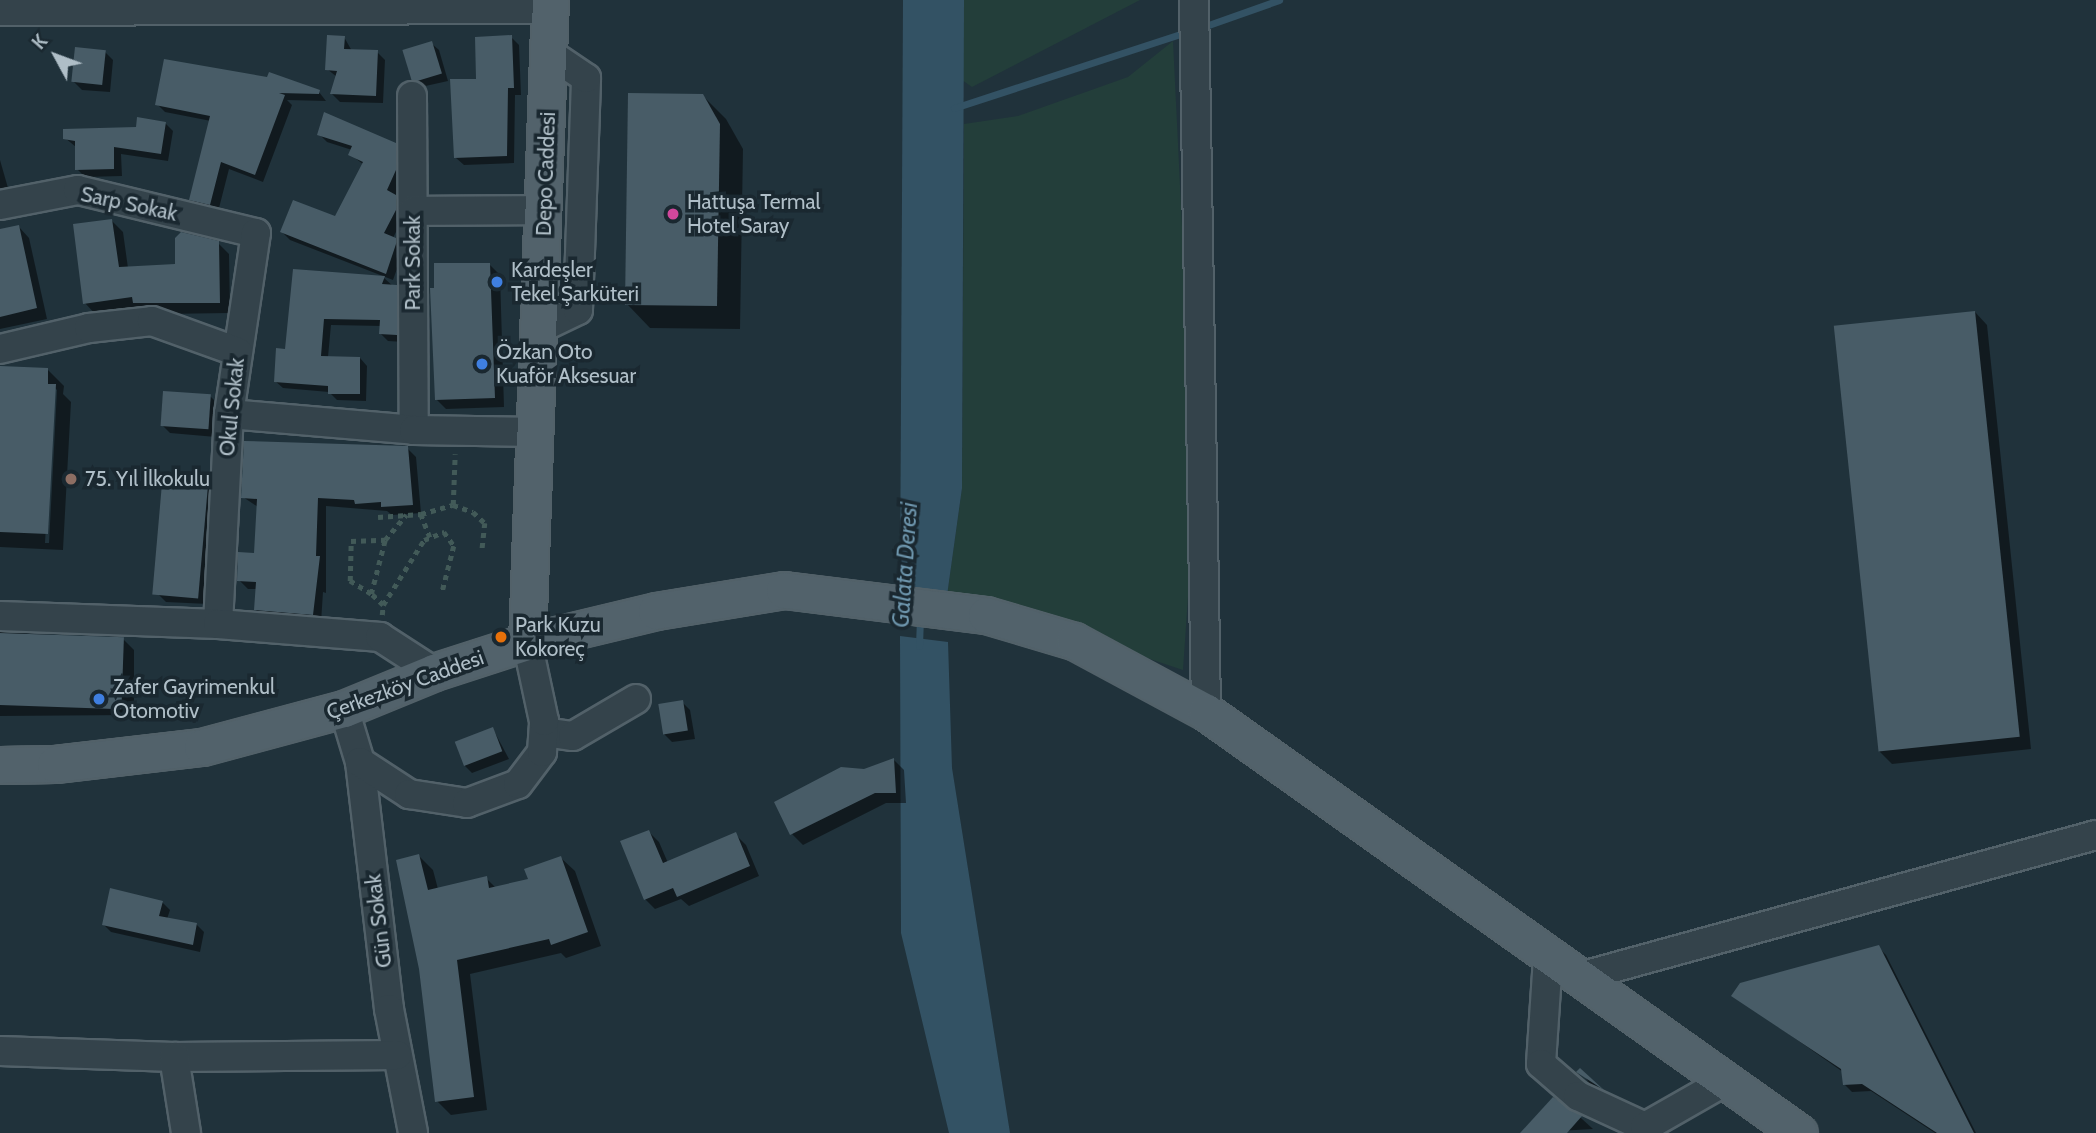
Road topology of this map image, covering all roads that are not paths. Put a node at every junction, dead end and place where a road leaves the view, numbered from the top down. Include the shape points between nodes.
1 (1194, 0) edge
2 (550, 5) edge
3 (0, 11) edge
4 (549, 53) junction
5 (412, 96) dead end
6 (0, 205) edge
7 (545, 210) junction
8 (413, 211) junction
9 (256, 233) joint
10 (541, 328) junction
11 (0, 349) edge
12 (238, 352) junction
13 (229, 414) junction
14 (414, 430) junction
15 (537, 432) junction
16 (0, 616) edge
17 (218, 624) junction
18 (527, 642) junction
19 (434, 672) junction
20 (636, 699) dead end
21 (344, 709) junction
22 (1206, 712) junction
23 (544, 732) junction
24 (360, 762) junction
25 (0, 765) edge
26 (2096, 835) edge
27 (2064, 845) junction
28 (2096, 853) edge
29 (1548, 958) junction
30 (1576, 978) junction
31 (0, 1051) edge
32 (397, 1055) junction
33 (174, 1057) junction
34 (1724, 1082) junction
35 (186, 1133) edge
36 (413, 1133) edge
37 (1799, 1133) edge

1 - 22 street
2 - 3 street
2 - 4 main road, Depo Caddesi
4 - 7 main road, Depo Caddesi
4 - 10 street via 586,78 578,310
5 - 8 street, Park Sokak
6 - 9 street, Sarp Sokak via 78,190
7 - 8 street
7 - 10 main road, Depo Caddesi
8 - 14 street, Park Sokak
9 - 12 street, Okul Sokak
10 - 15 main road, Depo Caddesi
11 - 12 street via 89,328 152,321
12 - 13 street, Okul Sokak
13 - 14 street
13 - 17 street, Okul Sokak
14 - 15 street
15 - 18 main road, Depo Caddesi
16 - 17 street
17 - 19 street via 380,637
18 - 19 main road, Çerkezköy Caddesi
18 - 22 main road, Çerkezköy Caddesi via 656,611 784,590 849,596 986,615 1074,641
18 - 23 street
19 - 21 main road, Çerkezköy Caddesi
20 - 23 street via 573,736
21 - 24 street, Gün Sokak
21 - 25 main road, Çerkezköy Caddesi via 202,747 55,764
22 - 29 main road, Çerkezköy Caddesi
23 - 24 street via 542,752 518,783 467,803 409,794
24 - 32 street, Gün Sokak
26 - 27 street
27 - 28 street
27 - 30 street
29 - 30 main road, Çerkezköy Caddesi
29 - 34 street via 1541,1064 1578,1096 1645,1127
30 - 34 main road, Çerkezköy Caddesi
31 - 33 street
32 - 33 street
32 - 36 street, Gün Sokak
33 - 35 street
34 - 37 main road, Çerkezköy Caddesi

